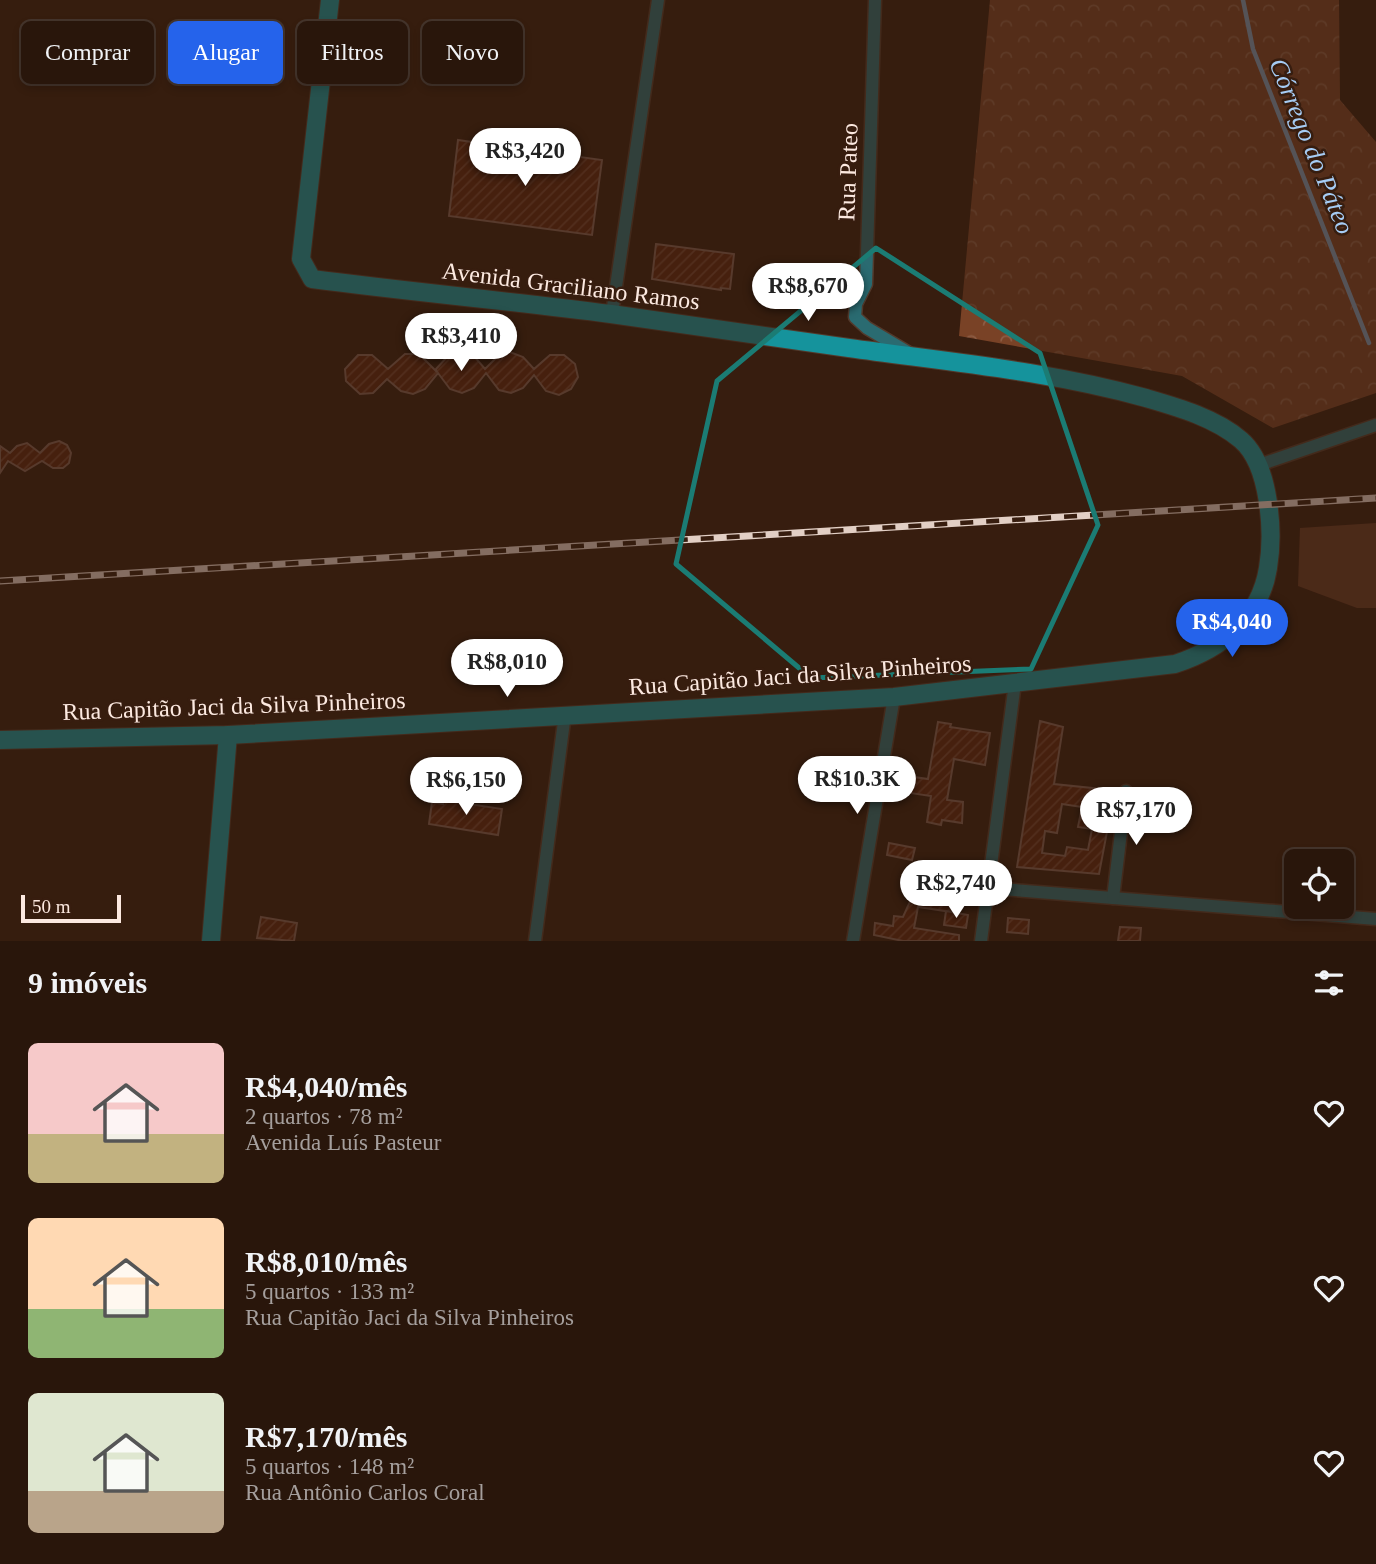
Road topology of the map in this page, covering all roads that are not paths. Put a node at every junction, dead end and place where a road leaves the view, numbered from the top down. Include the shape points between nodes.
1 (331, 0) edge
2 (658, 0) edge
3 (875, 0) edge
4 (612, 314) junction
5 (912, 355) junction
6 (1376, 425) edge
7 (1259, 465) junction
8 (1015, 683) junction
9 (894, 697) junction
10 (565, 714) junction
11 (228, 735) junction
12 (0, 740) edge
13 (1126, 791) dead end
14 (989, 888) junction
15 (1113, 898) junction
16 (1376, 919) edge
17 (211, 941) edge
18 (535, 941) edge
19 (853, 941) edge
20 (981, 941) edge

1 - 4 street, Avenida Graciliano Ramos via 301,259 312,279
2 - 4 street
3 - 5 street, Rua Pateo via 866,284 855,317
4 - 5 street, Avenida Graciliano Ramos
5 - 7 street, Avenida Graciliano Ramos via 1090,382 1168,404 1226,429 1241,440
6 - 7 street
7 - 8 street, Rua Capitão Jaci da Silva Pinheiros via 1265,481 1269,531 1267,573 1251,611 1228,638 1210,651 1175,664
8 - 9 street, Rua Capitão Jaci da Silva Pinheiros
8 - 14 street
9 - 10 street, Rua Capitão Jaci da Silva Pinheiros
9 - 19 street
10 - 11 street, Rua Capitão Jaci da Silva Pinheiros
10 - 18 street
11 - 12 street, Rua Capitão Jaci da Silva Pinheiros
11 - 17 street
13 - 15 street
14 - 15 street
14 - 20 street
15 - 16 street

